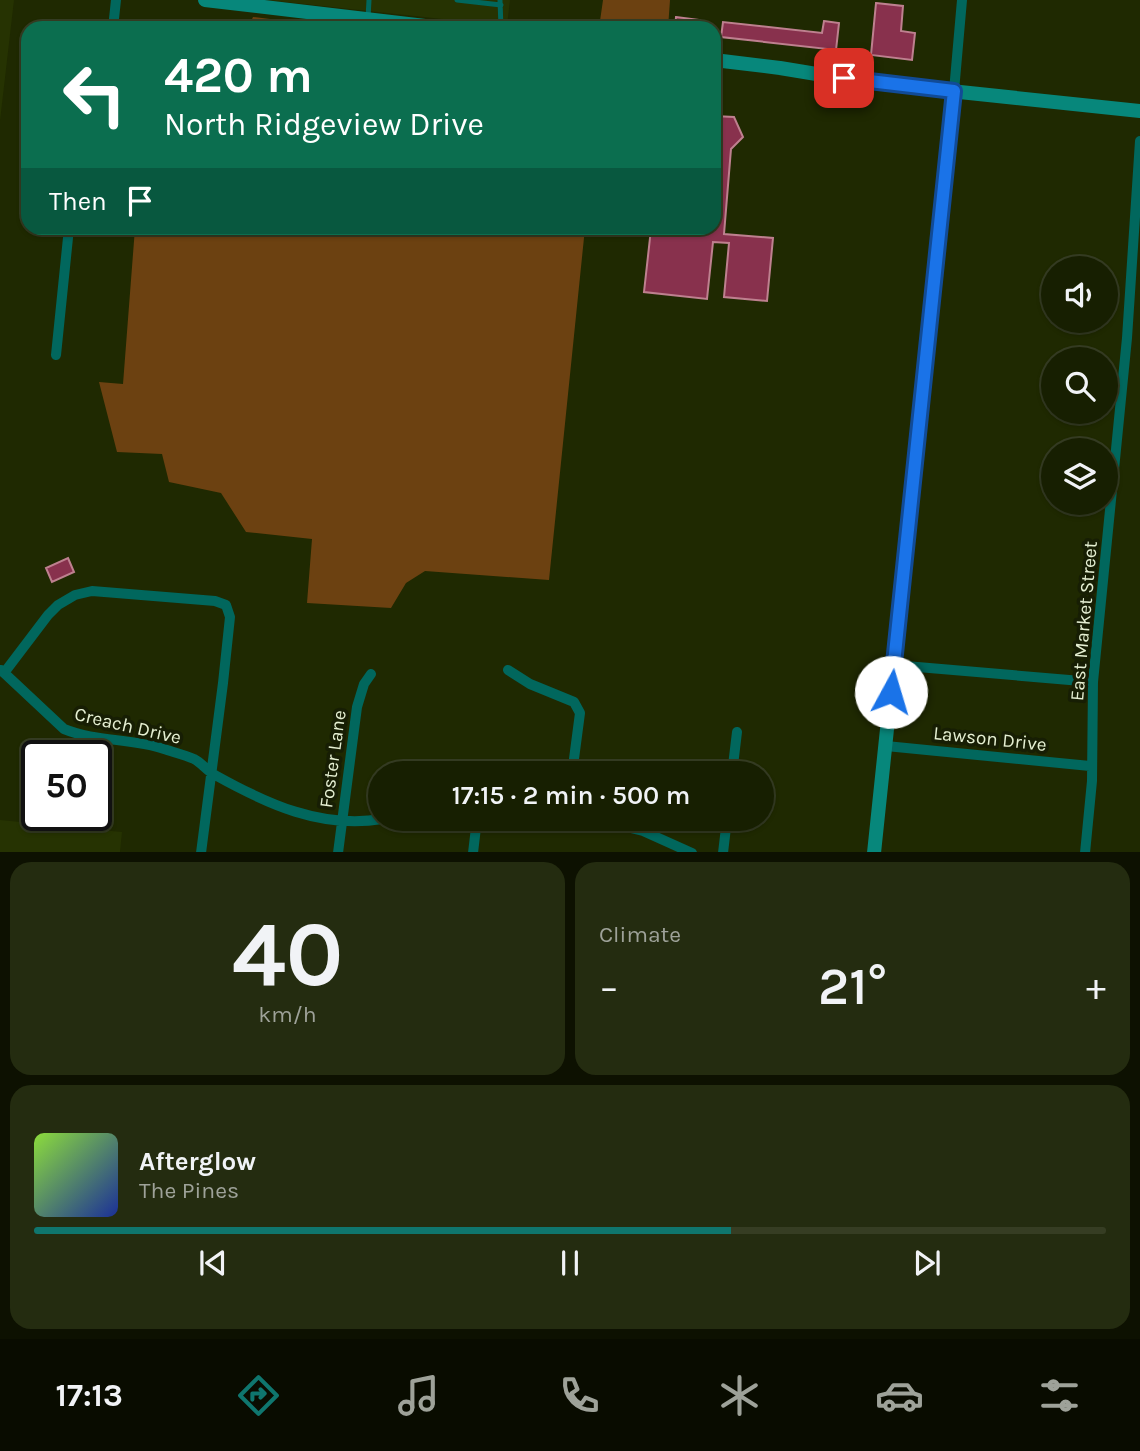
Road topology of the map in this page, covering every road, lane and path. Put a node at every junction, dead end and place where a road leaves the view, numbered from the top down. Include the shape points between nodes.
1 (116, 0) edge
2 (205, 0) edge
3 (369, 0) edge
4 (457, 0) edge
5 (962, 0) edge
6 (234, 2) edge
7 (501, 3) edge
8 (368, 19) junction
9 (114, 21) edge
10 (384, 21) edge
11 (501, 21) edge
12 (721, 61) edge
13 (954, 91) junction
14 (1140, 111) edge
15 (1140, 141) edge
16 (68, 235) edge
17 (56, 355) dead end
18 (894, 665) junction
19 (508, 670) dead end
20 (2, 671) edge
21 (371, 674) dead end
22 (1093, 682) junction
23 (737, 732) dead end
24 (886, 746) junction
25 (574, 761) edge
26 (734, 761) edge
27 (1090, 765) junction
28 (211, 773) junction
29 (368, 819) edge
30 (342, 820) junction
31 (476, 831) edge
32 (643, 831) edge
33 (726, 831) edge
34 (201, 852) edge
35 (338, 852) edge
36 (473, 852) edge
37 (692, 852) edge
38 (723, 852) edge
39 (874, 852) edge
40 (1085, 852) edge

1 - 9 street
2 - 6 main road
3 - 8 lane
4 - 7 lane
5 - 13 street
6 - 8 main road
7 - 11 lane
8 - 10 main road
12 - 13 main road
13 - 14 main road
13 - 18 main road
15 - 22 street, East Market Street via 1127,338
16 - 17 street
18 - 22 street
18 - 24 main road
19 - 25 street via 578,706
20 - 28 street, Creach Drive via 64,729 146,743 195,760
20 - 28 street via 48,615 75,595 92,591 226,605 230,617
21 - 30 street, Foster Lane via 357,707
22 - 27 street, East Market Street
23 - 26 street
24 - 27 street, Lawson Drive
24 - 39 main road
27 - 40 street, East Market Street
28 - 30 street, Creach Drive via 278,807
28 - 34 street
29 - 30 street, Creach Drive
30 - 35 street, Foster Lane
31 - 36 street
32 - 37 street
33 - 38 street

